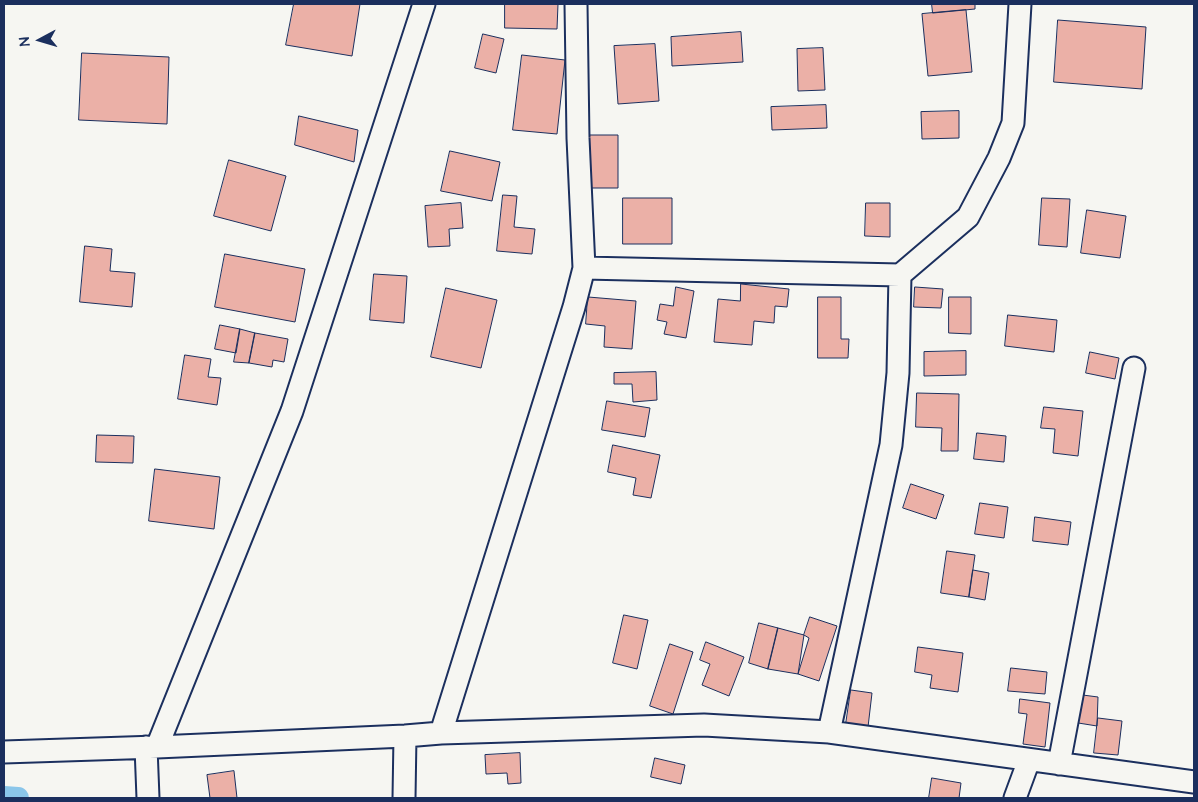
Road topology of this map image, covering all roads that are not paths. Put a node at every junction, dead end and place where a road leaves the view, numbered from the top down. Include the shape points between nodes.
1 (424, 4) edge
2 (576, 4) edge
3 (1020, 4) edge
4 (584, 268) junction
5 (900, 275) junction
6 (1134, 368) dead end
7 (441, 732) junction
8 (829, 732) junction
9 (405, 736) junction
10 (152, 747) junction
11 (4, 752) edge
12 (1029, 760) junction
13 (1059, 764) junction
14 (1194, 782) edge
15 (148, 798) edge
16 (404, 798) edge
17 (1015, 798) edge

1 - 10 street via 292,411
2 - 4 street
3 - 5 street via 1013,122 999,158 968,217
4 - 5 street
4 - 7 street
5 - 8 street via 898,373 891,445
6 - 13 street
7 - 8 street via 704,726
7 - 9 street
8 - 12 street
9 - 10 street
9 - 16 street
10 - 11 street
10 - 15 street
12 - 13 street
12 - 17 street
13 - 14 street

